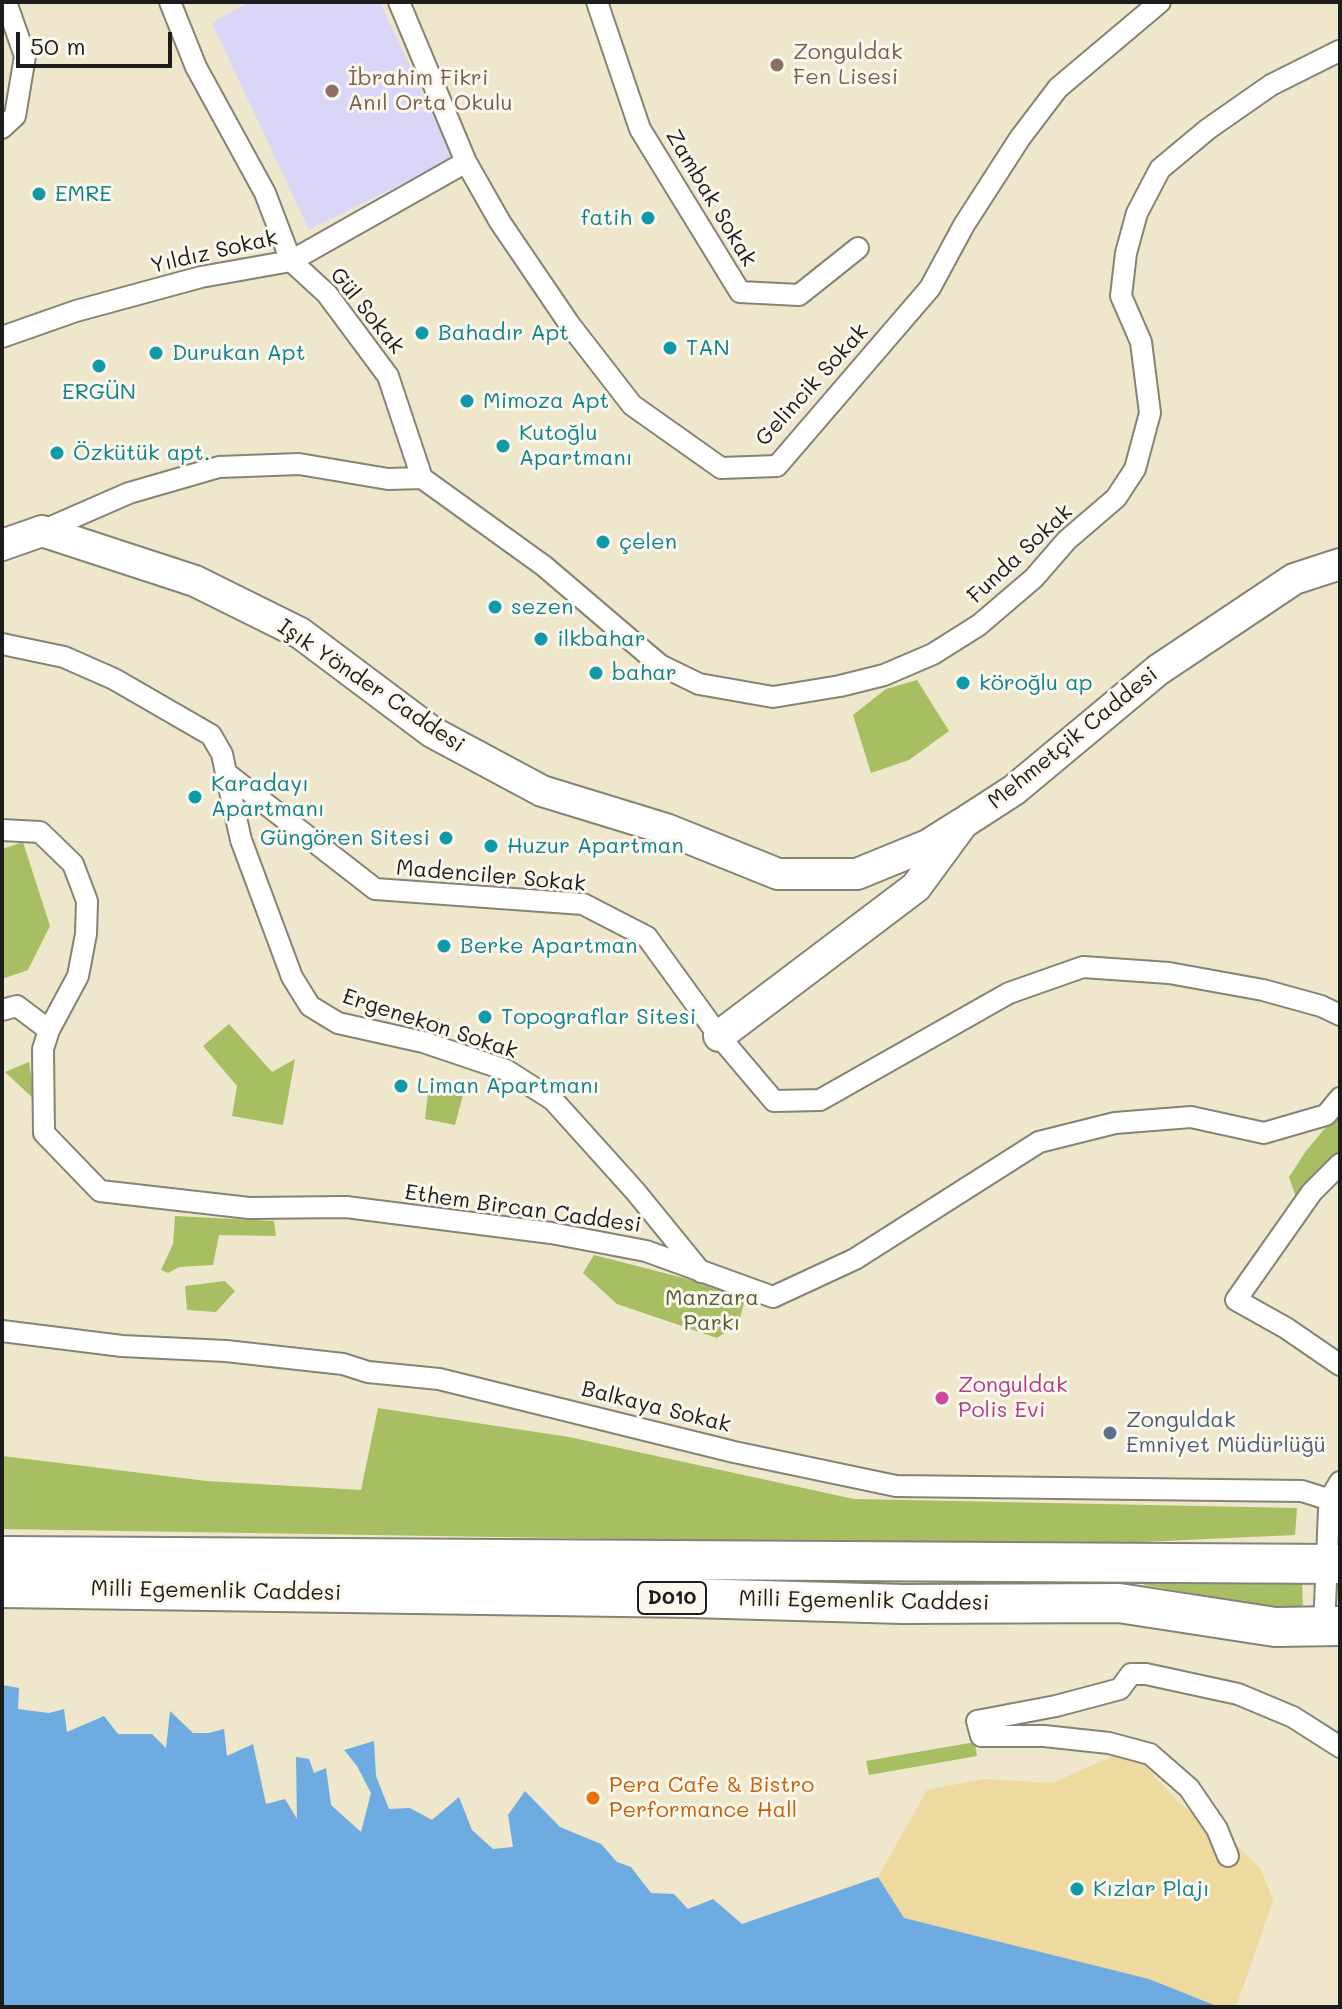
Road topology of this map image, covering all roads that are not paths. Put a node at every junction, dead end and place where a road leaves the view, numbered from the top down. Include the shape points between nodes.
1 (6, 2) edge
2 (170, 2) edge
3 (399, 2) edge
4 (597, 2) edge
5 (1160, 2) edge
6 (1339, 51) edge
7 (2, 128) edge
8 (466, 162) junction
9 (858, 248) dead end
10 (291, 261) junction
11 (2, 337) edge
12 (422, 478) junction
13 (42, 531) junction
14 (2, 545) edge
15 (1340, 564) edge
16 (2, 644) edge
17 (226, 773) junction
18 (963, 823) junction
19 (2, 830) edge
20 (2, 1010) edge
21 (1340, 1015) edge
22 (49, 1030) junction
23 (719, 1036) junction
24 (1340, 1098) edge
25 (1340, 1164) edge
26 (701, 1272) junction
27 (2, 1331) edge
28 (1340, 1365) edge
29 (1340, 1482) edge
30 (1335, 1502) edge
31 (2, 1556) edge
32 (1333, 1564) edge
33 (2, 1588) edge
34 (1336, 1634) edge
35 (1340, 1747) edge
36 (1228, 1856) dead end

1 - 7 street via 25,56 15,116
2 - 10 street, Gül Sokak via 196,67 265,193
3 - 8 street, Gelincik Sokak
4 - 9 street, Zambak Sokak via 640,129 740,292 799,295
5 - 8 street, Gelincik Sokak via 1058,88 964,225 930,288 777,466 721,468 632,405 570,325
6 - 12 street, Funda Sokak via 1271,85 1160,169 1137,213 1121,296 1141,342 1150,413 1135,469 1116,498 1067,540 1034,578 979,625 933,654 884,675 773,697 699,684 660,665 544,566
8 - 10 street, Yıldız Sokak
10 - 11 street, Yıldız Sokak via 201,277
10 - 12 street, Gül Sokak via 327,294 388,376
12 - 13 street via 388,479 299,464 219,467 129,493
13 - 14 street
13 - 18 street, Işık Yönder Caddesi via 195,581 300,633 432,732 542,791 666,829 778,874 857,874 928,845
15 - 18 street, Mehmetçik Caddesi via 1294,579 1158,670 1014,790
16 - 17 street via 64,657 169,709 211,735
17 - 23 street, Madenciler Sokak via 375,889 583,904 647,937
17 - 26 street, Ergenekon Sokak via 241,840 292,977 310,1006 338,1023 423,1042 506,1070 553,1100
18 - 23 street, Mehmetçik Caddesi via 916,887
19 - 22 street via 40,832 73,864 87,901 78,976
20 - 22 street via 17,1006
21 - 23 street, Madenciler Sokak via 1263,990 1169,973 1083,967 1009,993 820,1100 774,1101
22 - 26 street, Ethem Bircan Caddesi via 43,1049 44,1133 100,1191 249,1208 346,1207 551,1233 646,1251
24 - 26 street, Ethem Bircan Caddesi via 1326,1115 1264,1133 1191,1117 1115,1123 1039,1142 855,1259 773,1297
25 - 28 street via 1312,1192 1236,1300
27 - 30 street, Balkaya Sokak via 299,1359 439,1379 896,1486 1302,1491
29 - 30 street
30 - 32 street
31 - 32 highway, Milli Egemenlik Caddesi / D010
32 - 34 street
33 - 34 highway, Milli Egemenlik Caddesi / D010 via 1119,1603
35 - 36 street via 1293,1717 1238,1694 1146,1674 1131,1674 1120,1689 977,1721 981,1736 1044,1736 1150,1754 1189,1788

